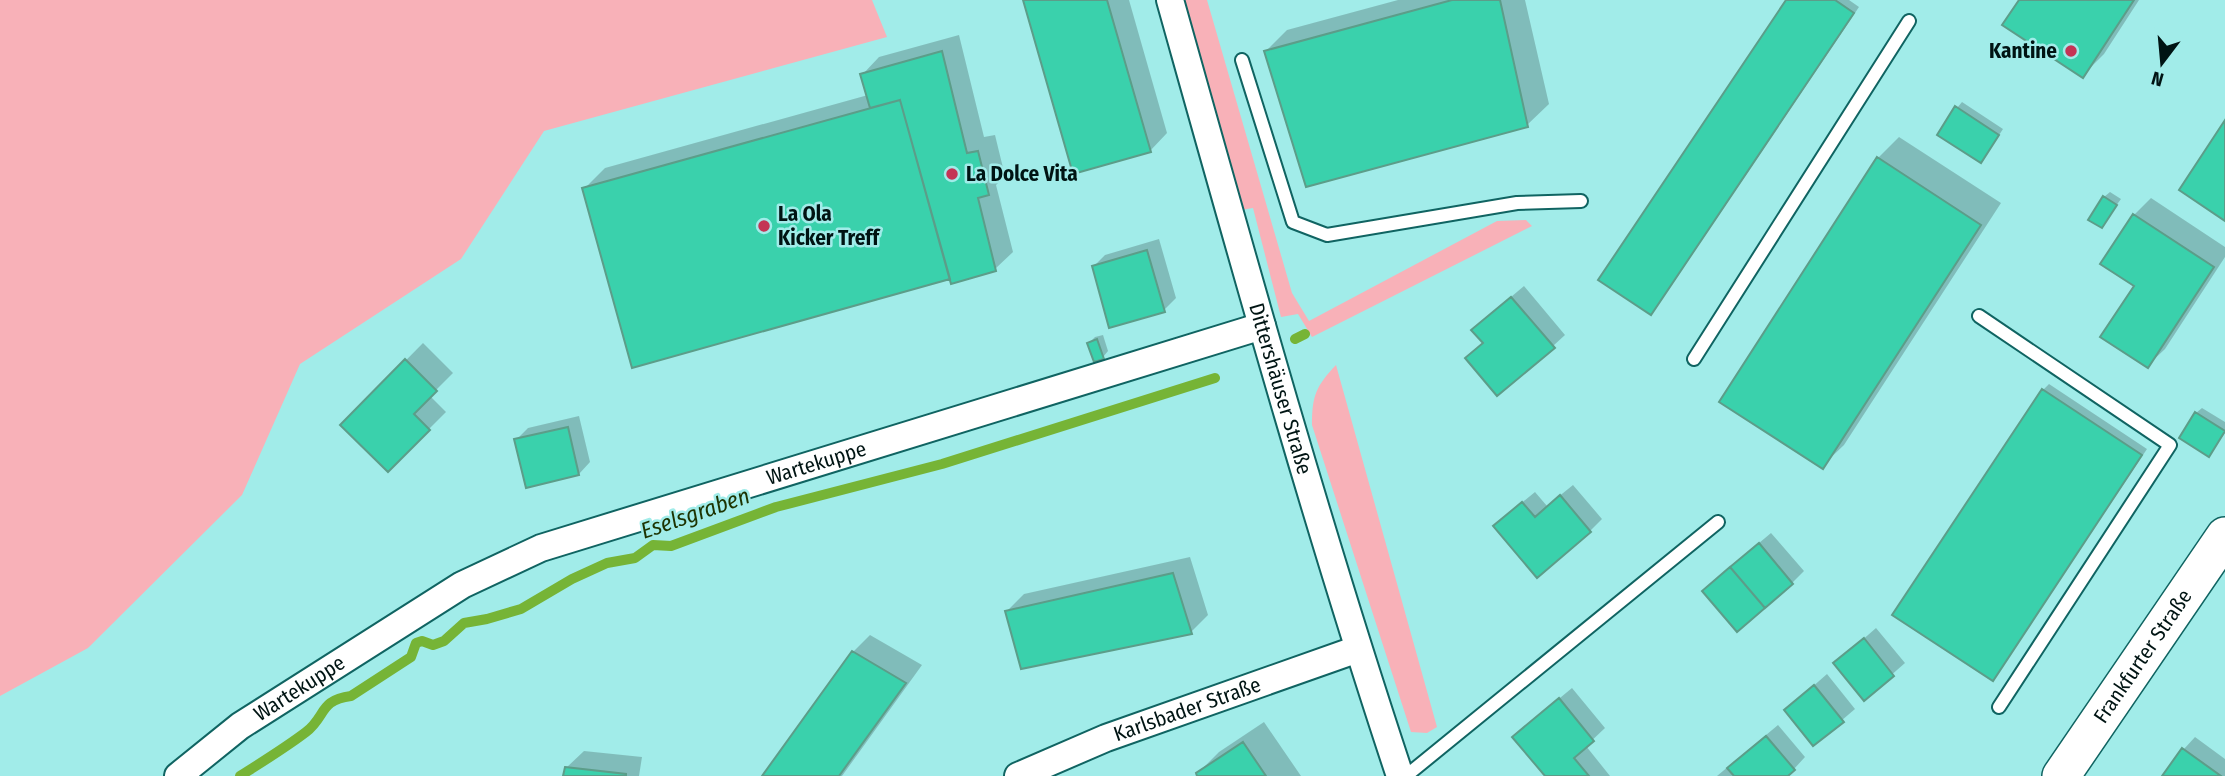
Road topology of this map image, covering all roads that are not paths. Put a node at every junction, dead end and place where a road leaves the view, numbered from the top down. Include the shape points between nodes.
1 (1170, 0) edge
2 (1909, 21) dead end
3 (1242, 60) dead end
4 (1581, 201) dead end
5 (1979, 316) dead end
6 (1262, 326) junction
7 (1694, 359) dead end
8 (1718, 522) dead end
9 (2225, 536) edge
10 (1358, 649) junction
11 (1999, 708) dead end
12 (178, 776) edge
13 (1018, 776) edge
14 (1400, 776) edge
15 (1406, 776) edge
16 (2061, 776) edge

1 - 6 street, Dittershäuser Straße
2 - 7 lane
3 - 4 lane via 1293,222 1327,235 1517,203
5 - 11 lane via 2170,445
6 - 10 street, Dittershäuser Straße
6 - 12 street, Wartekuppe via 541,548 450,593 240,726
8 - 15 lane
9 - 16 main road, Frankfurter Straße
10 - 13 street, Karlsbader Straße via 1106,738
10 - 14 street, Dittershäuser Straße

